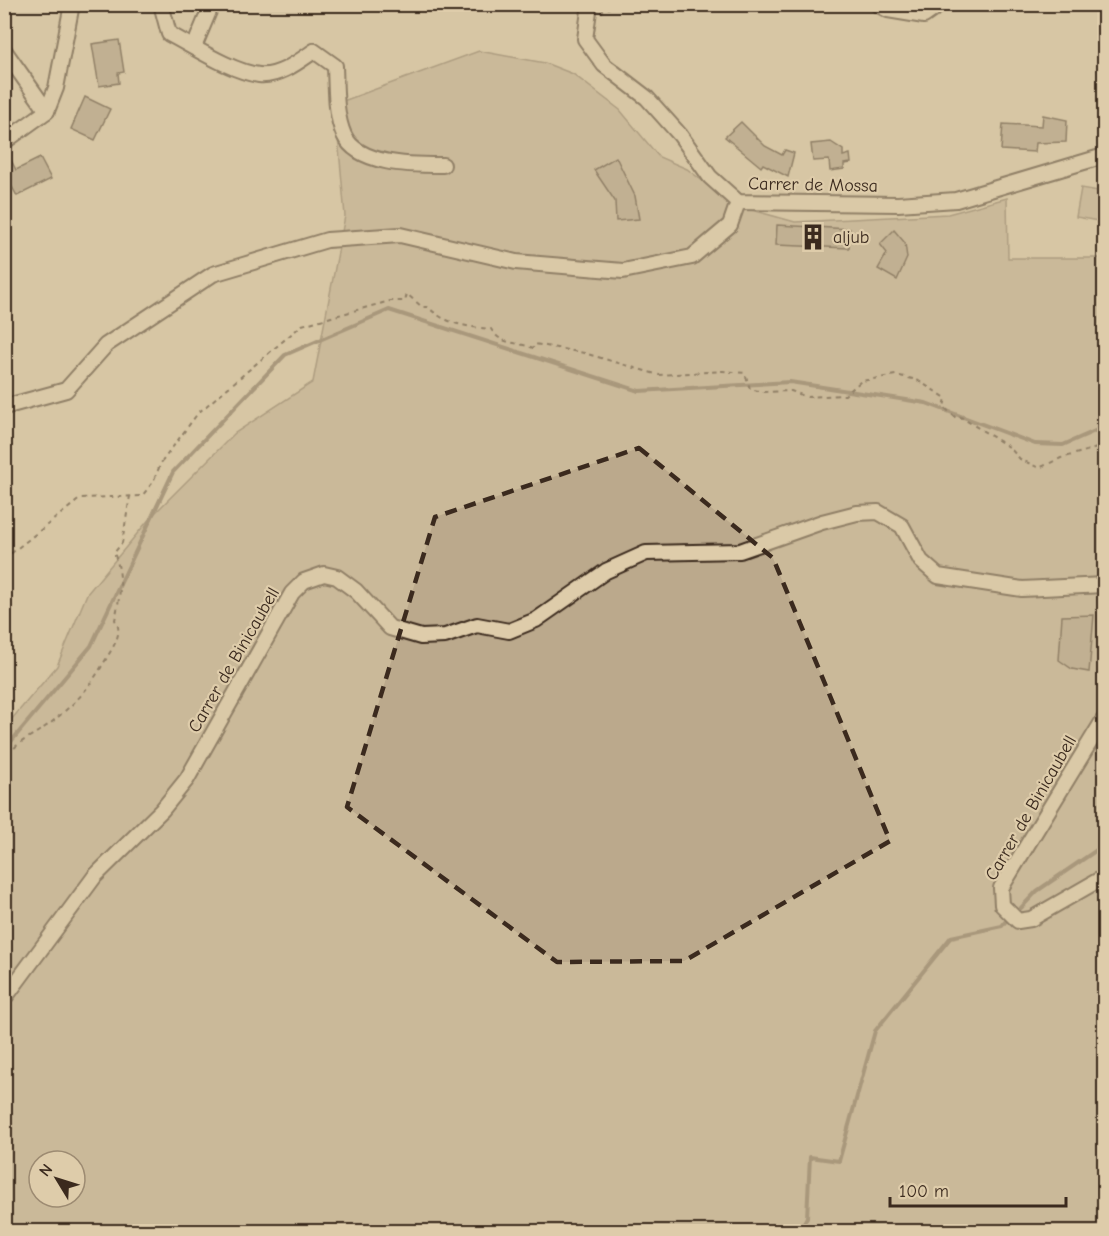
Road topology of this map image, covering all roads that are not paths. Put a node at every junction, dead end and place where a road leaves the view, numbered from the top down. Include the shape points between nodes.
1 (72, 4) edge
2 (161, 4) edge
3 (212, 4) edge
4 (590, 4) edge
5 (878, 4) edge
6 (941, 4) edge
7 (194, 47) junction
8 (4, 50) edge
9 (47, 111) junction
10 (4, 142) edge
11 (1104, 156) edge
12 (443, 165) dead end
13 (738, 202) junction
14 (4, 407) edge
15 (1104, 585) edge
16 (1104, 719) edge
17 (1104, 877) edge
18 (4, 999) edge

1 - 9 street via 56,88
2 - 7 street via 169,34
3 - 7 street
4 - 13 street, Carrer de Mossa via 585,39 604,65 647,98 710,177
5 - 6 street via 888,10 924,16
7 - 12 street via 216,60 259,75 290,68 314,51 335,66 344,136 361,152 402,166
8 - 9 street
9 - 10 street
11 - 13 street, Carrer de Mossa via 956,200 898,204
13 - 14 street via 730,225 692,257 623,271 516,262 400,235 327,240 213,274 106,345 66,390
15 - 18 street, Carrer de Binicaubell via 1022,589 938,576 921,561 902,526 878,512 822,522 740,551 646,553 606,571 536,620 509,631 477,625 445,636 421,637 390,628 356,591 337,577 324,574 304,580 292,593 187,779 162,810 95,876
16 - 17 street, Carrer de Binicaubell via 1001,888 1002,905 1018,921 1031,919

